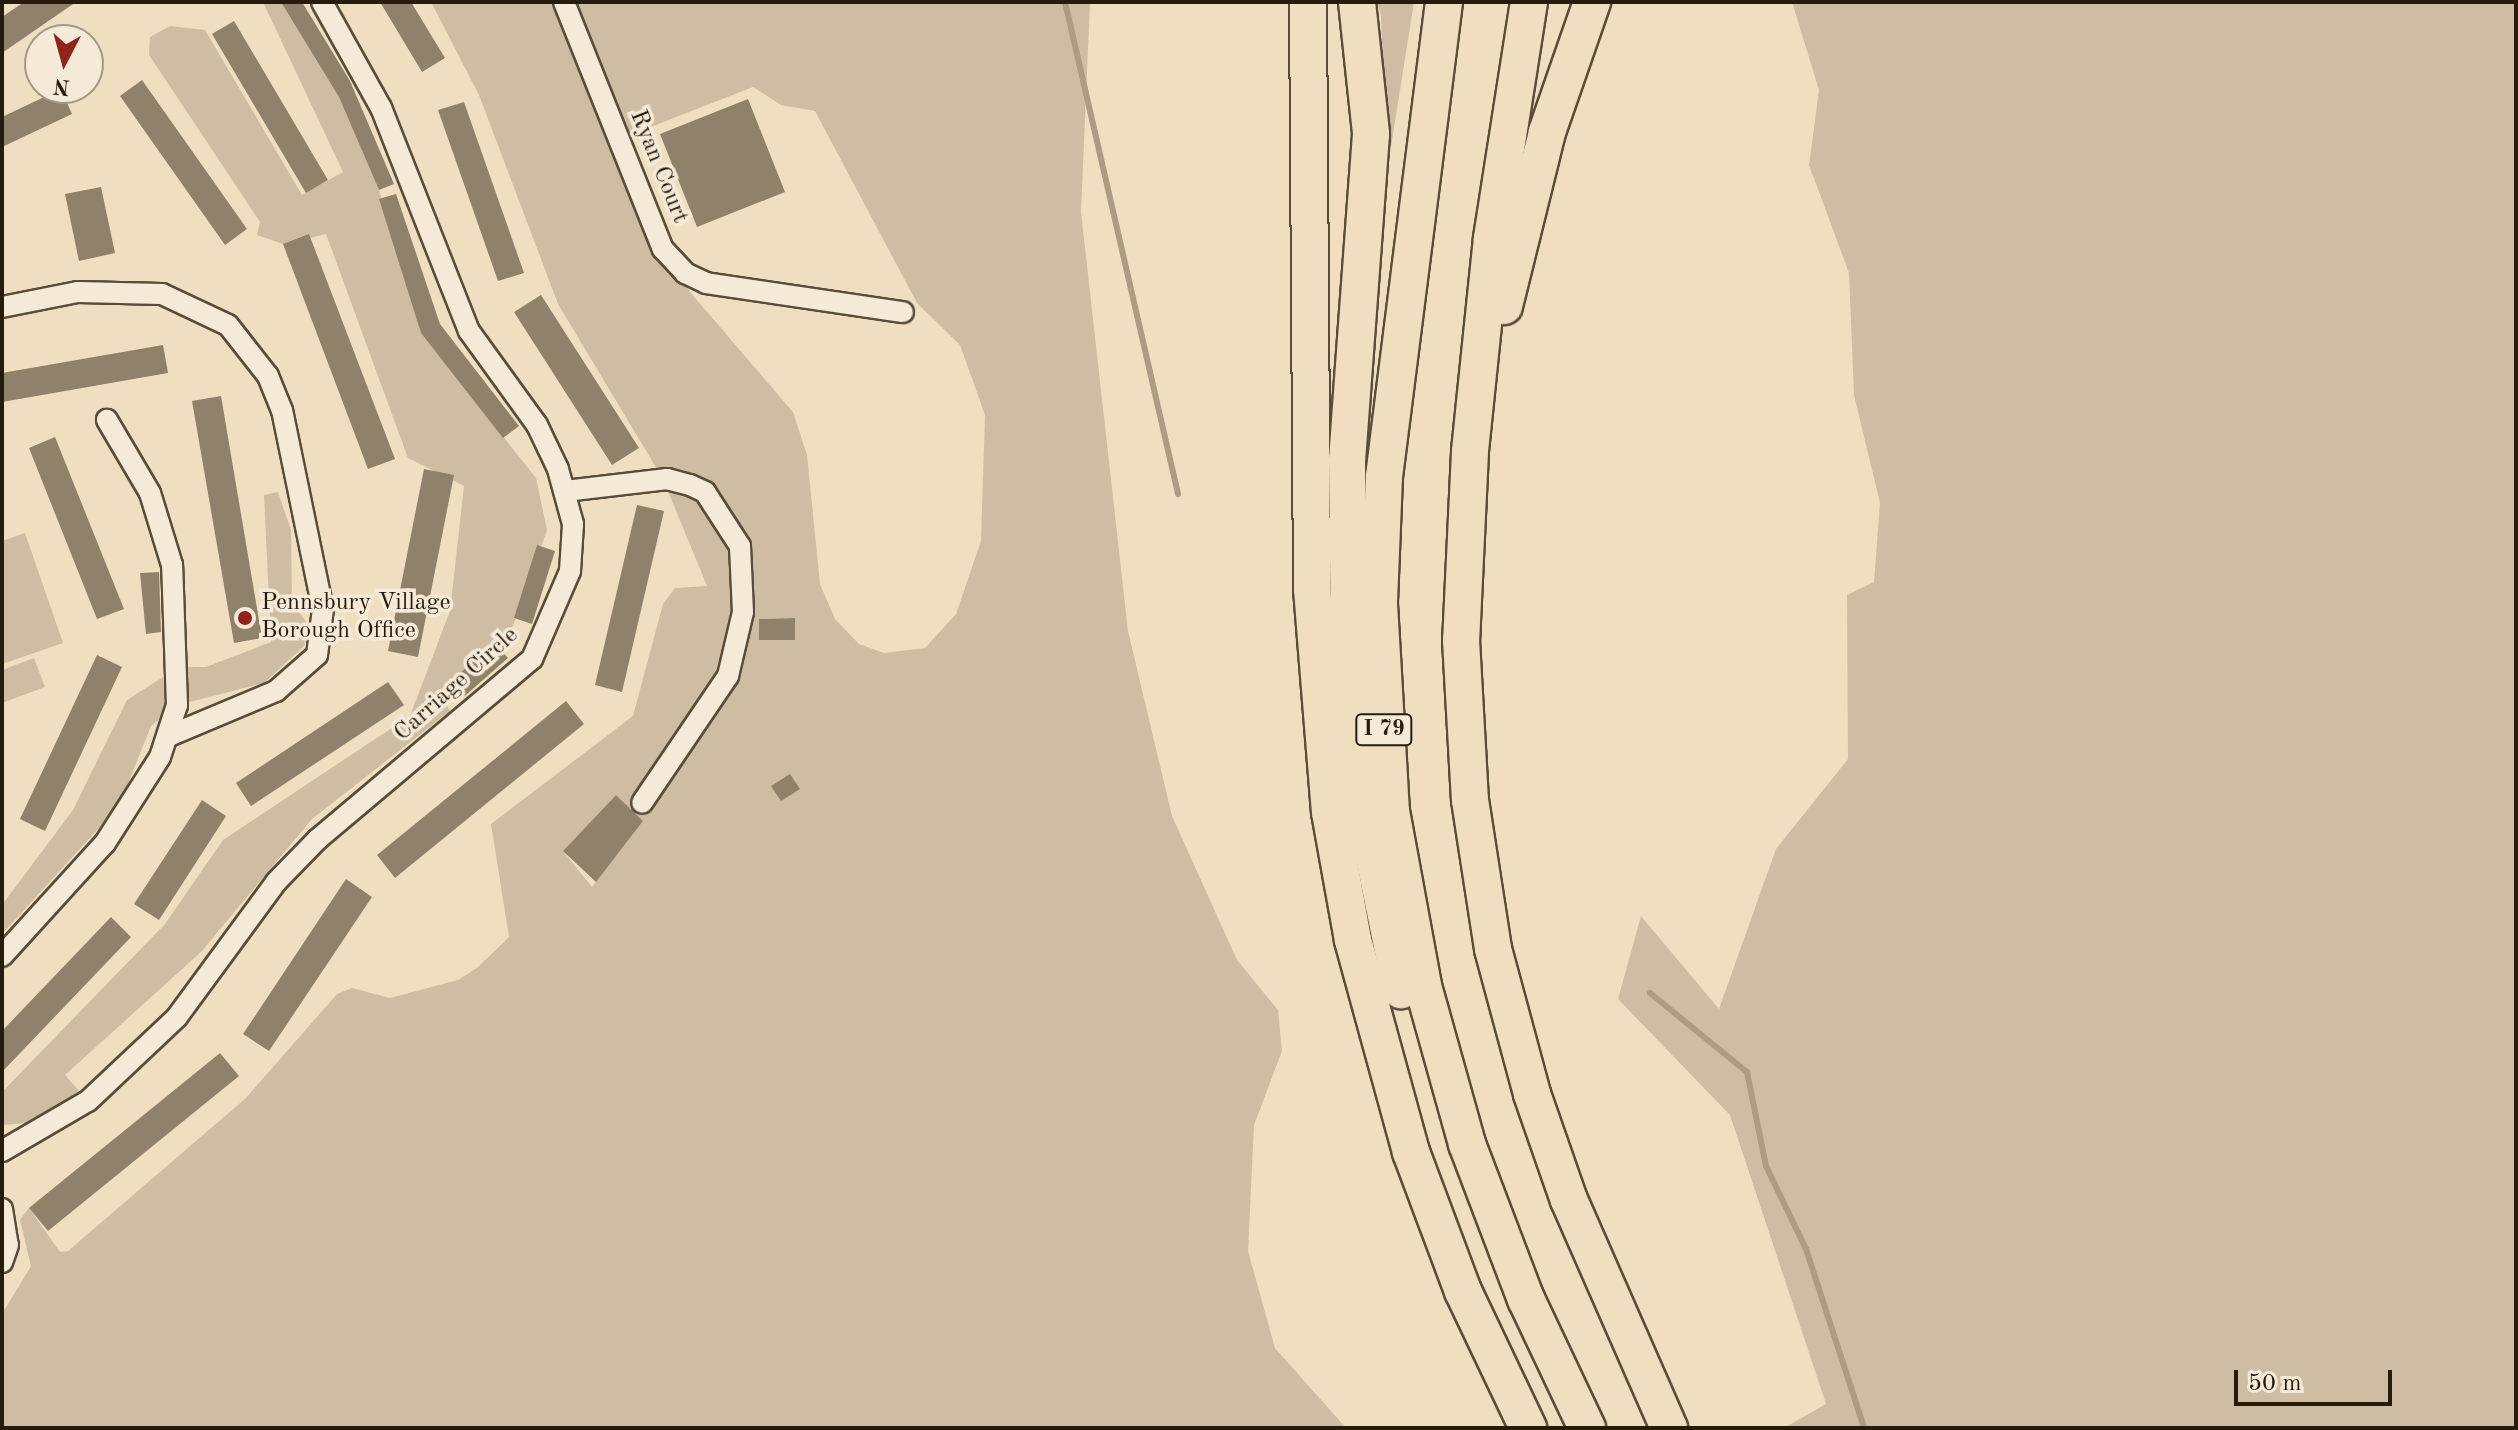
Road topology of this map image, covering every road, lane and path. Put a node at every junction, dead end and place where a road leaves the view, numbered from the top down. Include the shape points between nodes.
1 (322, 2) edge
2 (564, 2) edge
3 (1308, 2) edge
4 (1357, 2) edge
5 (1444, 2) edge
6 (1529, 2) edge
7 (1592, 2) edge
8 (2, 307) edge
9 (903, 312) dead end
10 (107, 420) dead end
11 (1470, 452) junction
12 (565, 491) junction
13 (169, 736) junction
14 (642, 803) dead end
15 (2, 956) edge
16 (2, 1151) edge
17 (2, 1209) edge
18 (1496, 1228) junction
19 (2, 1262) edge
20 (1528, 1428) edge
21 (1587, 1428) edge
22 (1669, 1428) edge

1 - 12 street, Carriage Circle via 381,108 469,331 537,425
2 - 9 street, Ryan Court via 663,249 685,273 706,283
3 - 20 highway via 1312,589 1330,812 1356,954 1411,1152 1463,1291
4 - 18 highway via 1371,134 1346,522 1356,743 1399,984 1428,1079
5 - 18 highway, I 79 via 1384,477 1384,734 1423,986
6 - 11 highway via 1492,238
7 - 11 highway via 1527,205
8 - 13 street via 78,292 162,294 237,334 282,410 323,609 317,655 276,691
10 - 13 street via 150,493 172,565 179,667
11 - 22 highway via 1463,722 1493,949 1569,1200
12 - 14 street via 667,479 690,485 705,492 740,546 743,612 728,676
12 - 16 street, Carriage Circle via 574,534 570,571 532,659 318,839 276,882 177,1017 88,1101
13 - 15 street via 105,843
17 - 19 street
18 - 21 highway, I 79

